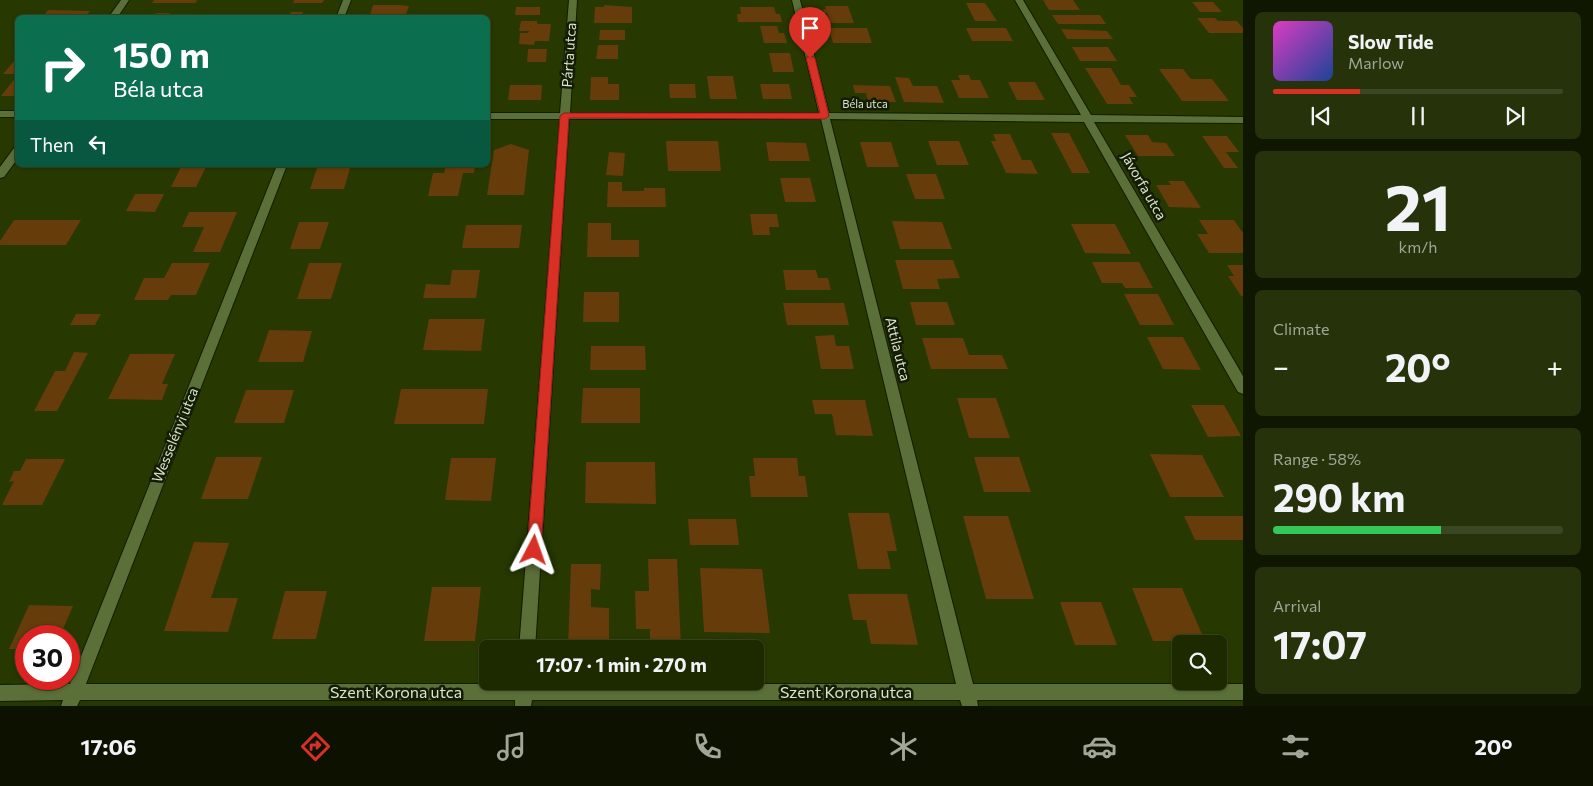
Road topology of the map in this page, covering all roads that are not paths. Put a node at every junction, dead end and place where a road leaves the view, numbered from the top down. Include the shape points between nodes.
1 (125, 0) edge
2 (347, 0) edge
3 (573, 0) edge
4 (796, 0) edge
5 (1019, 0) edge
6 (114, 15) edge
7 (341, 15) edge
8 (0, 114) edge
9 (15, 114) edge
10 (490, 116) edge
11 (564, 116) junction
12 (825, 116) junction
13 (1087, 118) junction
14 (1243, 120) edge
15 (15, 154) edge
16 (281, 167) edge
17 (0, 174) edge
18 (1243, 388) edge
19 (528, 640) edge
20 (1243, 692) edge
21 (0, 693) edge
22 (524, 693) edge
23 (72, 699) edge
24 (968, 699) edge

1 - 6 street
2 - 7 street
3 - 11 street, Párta utca
4 - 12 street, Attila utca
5 - 13 street, Jávorfa utca
8 - 9 street
10 - 11 street, Béla utca
11 - 12 street, Béla utca
11 - 19 street, Párta utca
12 - 13 street, Béla utca
12 - 24 street, Attila utca
13 - 14 street, Béla utca
13 - 18 street, Jávorfa utca
15 - 17 street
16 - 23 street, Wesselényi utca
20 - 24 street, Szent Korona utca
21 - 23 street, Szent Korona utca
22 - 23 street, Szent Korona utca
22 - 24 street, Szent Korona utca

